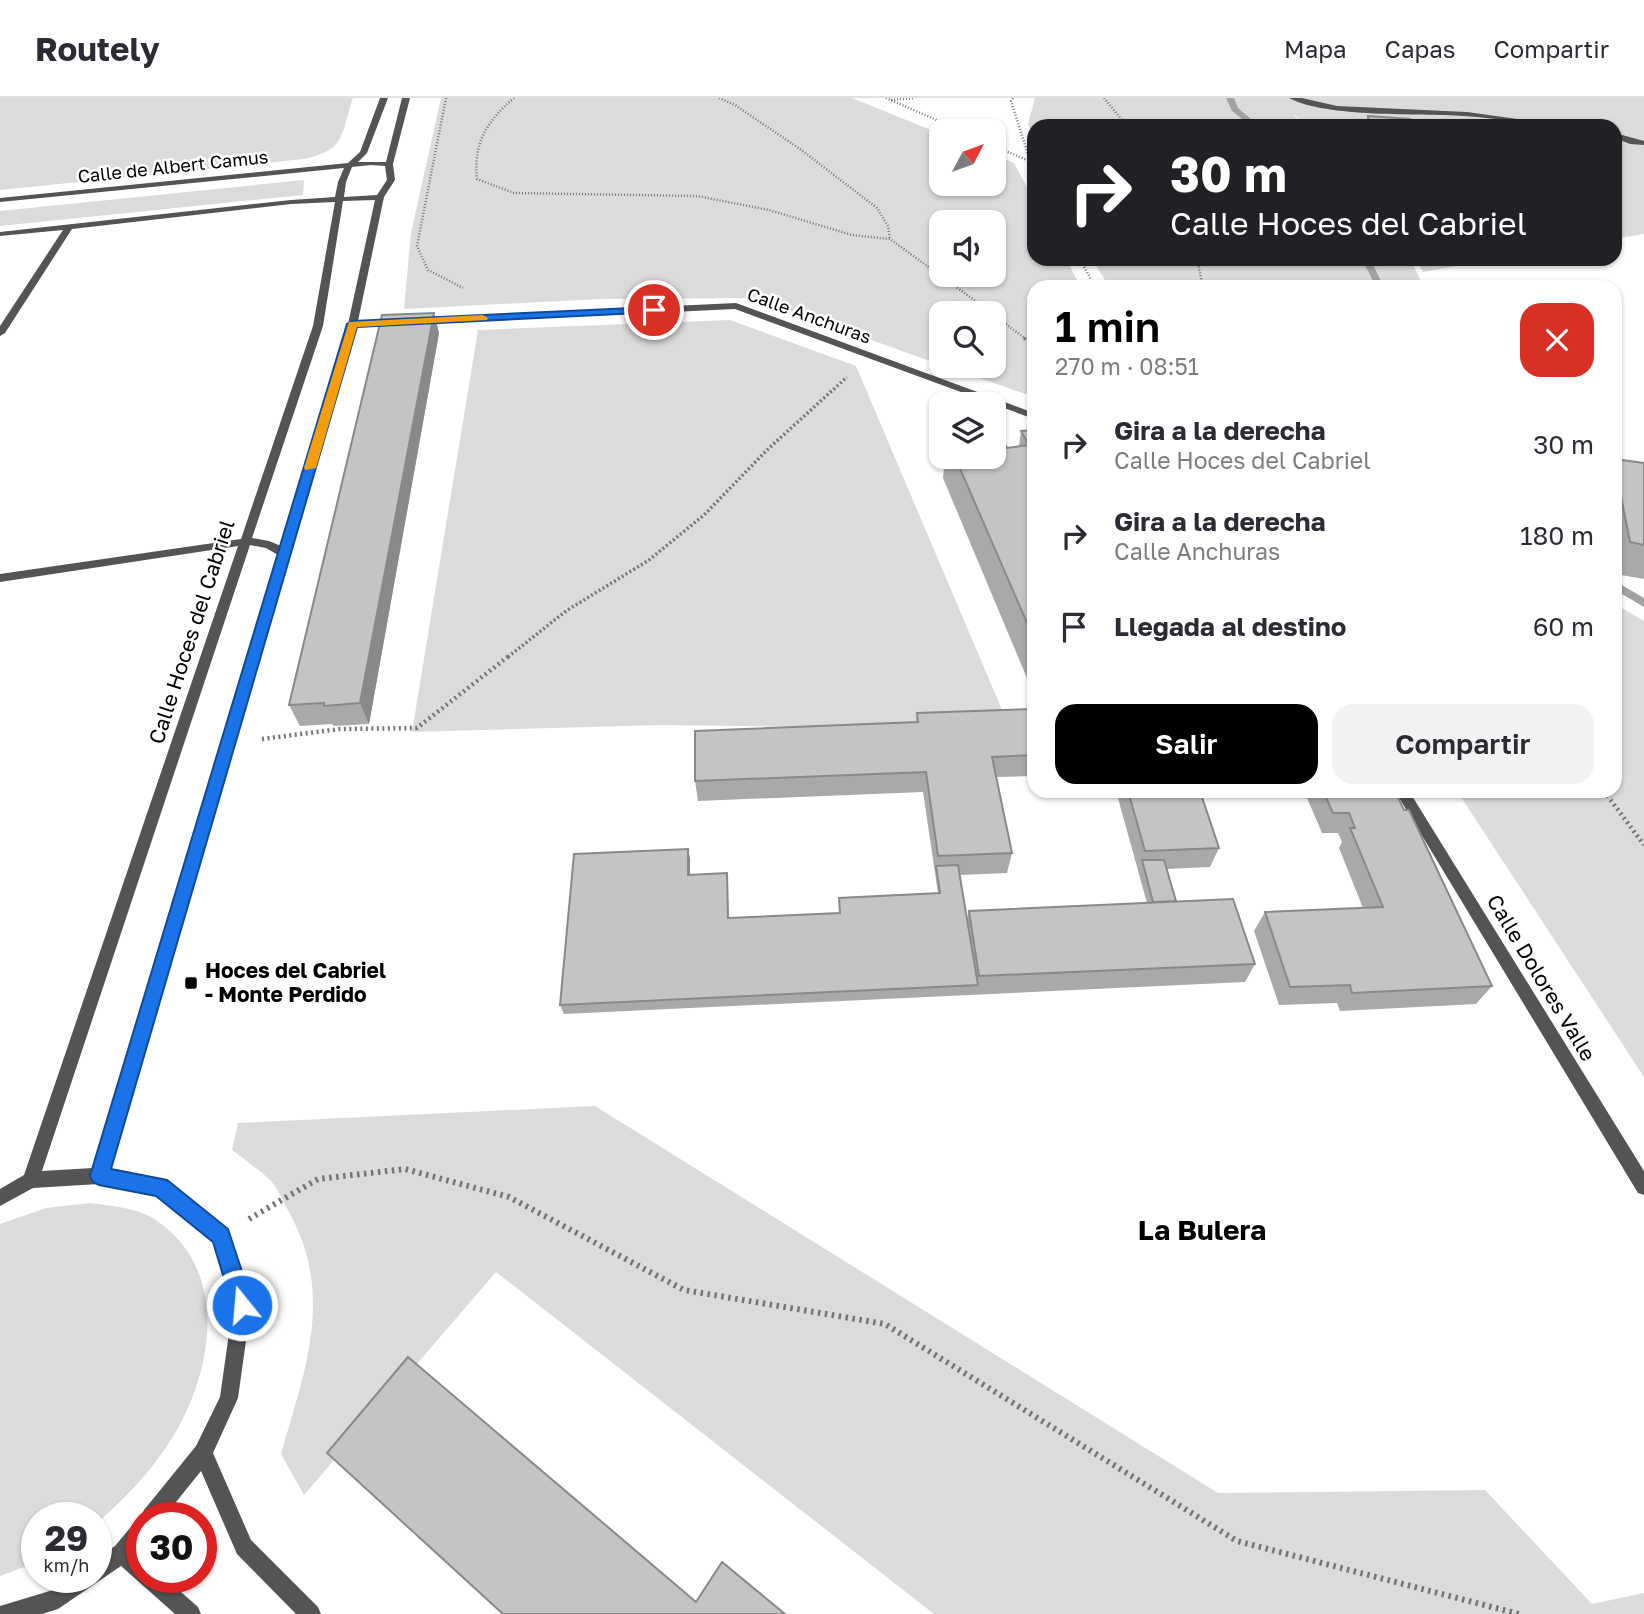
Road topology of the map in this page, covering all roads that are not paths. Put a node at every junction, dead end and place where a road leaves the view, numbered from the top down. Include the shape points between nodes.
1 (384, 98) edge
2 (406, 98) edge
3 (1293, 98) edge
4 (1507, 119) edge
5 (1622, 138) edge
6 (1633, 142) junction
7 (1644, 143) edge
8 (1622, 144) edge
9 (389, 164) junction
10 (349, 166) junction
11 (380, 197) junction
12 (0, 200) edge
13 (339, 200) junction
14 (69, 227) junction
15 (0, 234) edge
16 (353, 324) junction
17 (0, 333) edge
18 (1027, 413) edge
19 (244, 541) junction
20 (284, 554) junction
21 (0, 578) edge
22 (1406, 798) edge
23 (99, 1176) junction
24 (31, 1180) junction
25 (1644, 1187) edge
26 (0, 1198) edge
27 (204, 1453) junction
28 (163, 1502) edge
29 (126, 1548) edge
30 (122, 1553) junction
31 (126, 1557) edge
32 (112, 1560) edge
33 (66, 1593) edge
34 (167, 1593) edge
35 (7, 1614) edge
36 (191, 1614) edge
37 (311, 1614) edge

1 - 10 street, Calle Hoces del Cabriel via 363,153
2 - 9 street
3 - 4 street via 1337,108
5 - 6 street
6 - 7 street
6 - 8 street
9 - 10 street, Calle de Albert Camus
9 - 11 street via 391,180
10 - 12 street, Calle de Albert Camus
10 - 13 street, Calle Hoces del Cabriel
11 - 13 street
11 - 16 street
13 - 14 street
13 - 19 street, Calle Hoces del Cabriel via 317,326
14 - 15 street
14 - 17 street
16 - 18 street, Calle Anchuras via 736,306
16 - 20 street
19 - 20 street via 274,545
19 - 21 street
19 - 24 street, Calle Hoces del Cabriel
20 - 23 street
22 - 25 street, Calle Dolores Valle
23 - 24 street
23 - 27 street via 160,1187 221,1236 242,1305 229,1398
24 - 26 street
27 - 28 street
27 - 37 street via 244,1547
29 - 30 street
30 - 31 street
30 - 32 street
33 - 35 street
34 - 36 street

